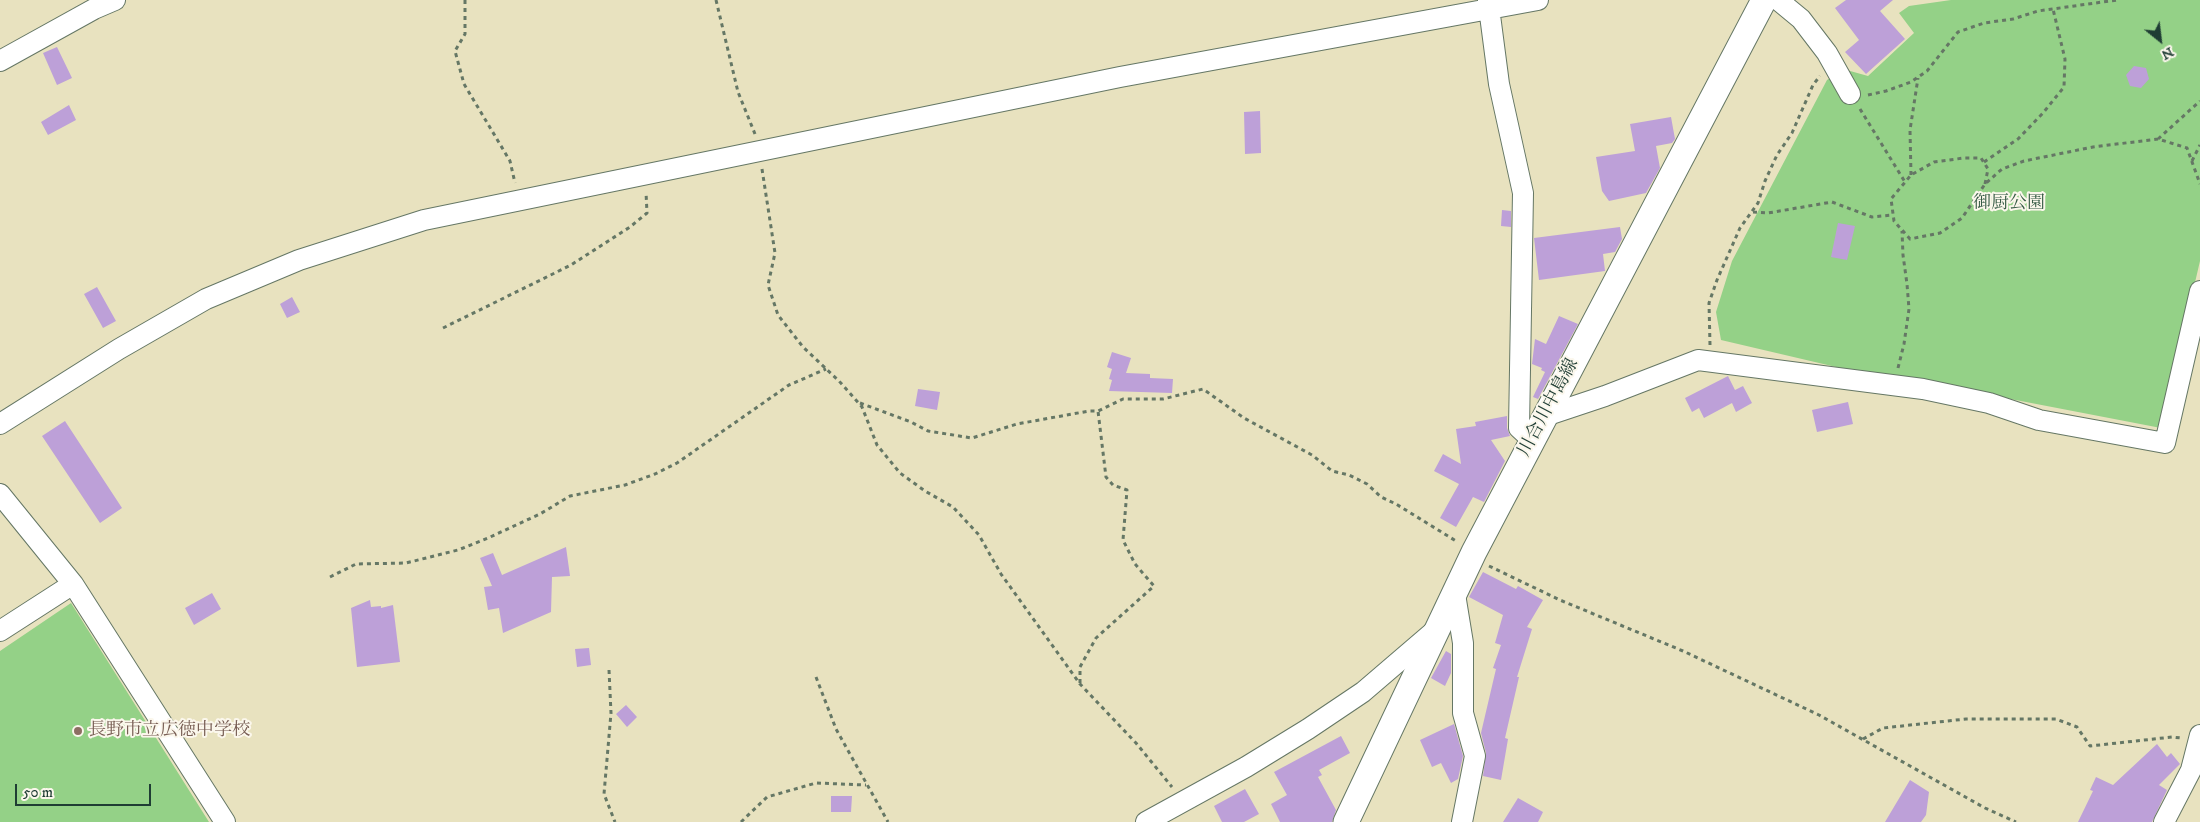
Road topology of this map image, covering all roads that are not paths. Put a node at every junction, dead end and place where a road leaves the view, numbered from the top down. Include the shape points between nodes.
1 (115, 0) edge
2 (1538, 0) edge
3 (1764, 0) edge
4 (1778, 0) edge
5 (1489, 5) edge
6 (0, 60) edge
7 (1850, 94) road end
8 (2200, 291) edge
9 (1545, 416) junction
10 (0, 424) edge
11 (1532, 440) junction
12 (0, 494) edge
13 (73, 584) junction
14 (1455, 594) junction
15 (1440, 625) junction
16 (0, 631) edge
17 (2199, 738) edge
18 (2168, 821) edge
19 (226, 822) edge
20 (1146, 822) edge
21 (1346, 822) edge
22 (1462, 822) edge

1 - 6 street
2 - 5 street
3 - 9 main road, 川合川中島線
4 - 7 street via 1801,19
5 - 10 street via 424,220 299,260 206,299
5 - 11 street via 1499,84 1523,193 1519,428
8 - 9 street via 2165,443 2039,420 1989,403 1923,389 1698,360
9 - 11 main road, 川合川中島線
11 - 14 main road, 川合川中島線
12 - 13 street
13 - 16 street
13 - 19 street
14 - 15 main road, 川合川中島線
14 - 22 street via 1463,643 1463,713 1475,756
15 - 20 street via 1363,692 1246,767
15 - 21 main road, 川合川中島線
17 - 18 street via 2191,770

